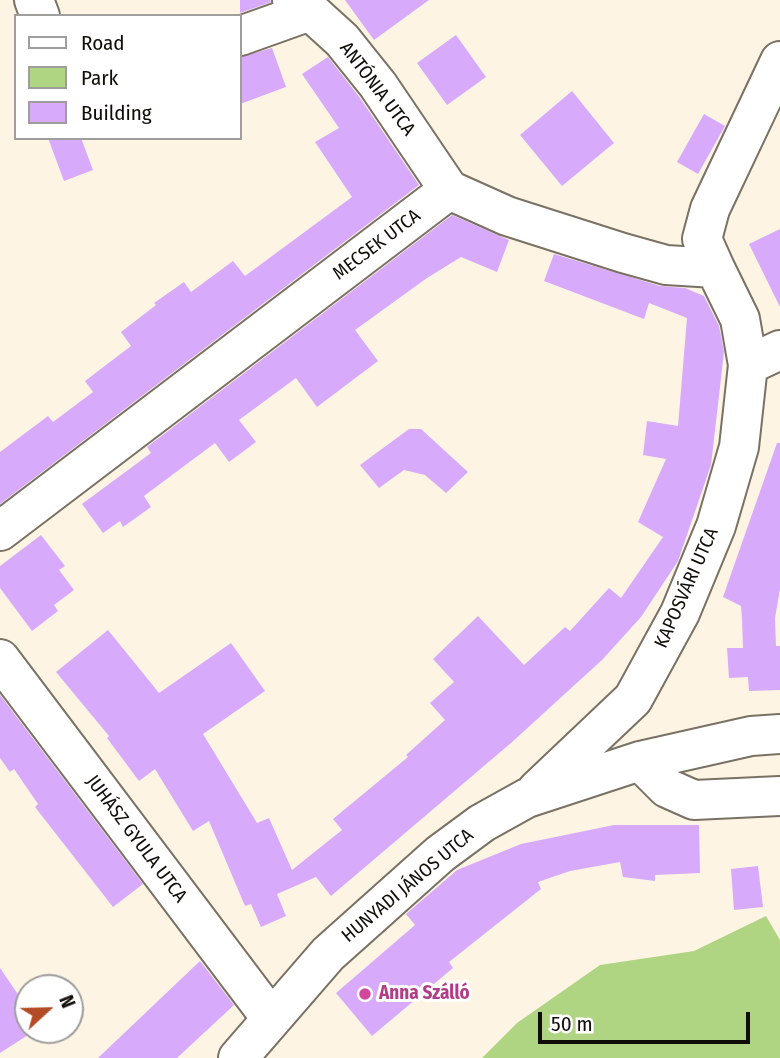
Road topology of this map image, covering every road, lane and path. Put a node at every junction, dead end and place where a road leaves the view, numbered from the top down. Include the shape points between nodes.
1 (301, 5) edge
2 (242, 35) edge
3 (780, 61) edge
4 (449, 190) junction
5 (715, 268) junction
6 (764, 357) edge
7 (0, 531) edge
8 (0, 659) edge
9 (780, 734) edge
10 (640, 761) junction
11 (780, 796) edge
12 (527, 798) junction
13 (271, 1018) junction
14 (238, 1058) edge

1 - 2 street
1 - 4 street, ANTÓNIA UTCA via 342,40 378,85
3 - 5 street via 710,209 702,239
4 - 5 street via 507,216 634,256 667,265
4 - 7 street, MECSEK UTCA
5 - 6 street
6 - 12 street, KAPOSVÁRI UTCA via 716,526 680,613 634,699
8 - 13 street, JUHÁSZ GYULA UTCA
9 - 10 street, HUNYADI JÁNOS UTCA via 751,736
10 - 11 street via 667,788 694,800
10 - 12 street, HUNYADI JÁNOS UTCA
12 - 13 street, HUNYADI JÁNOS UTCA via 482,823 440,855 328,954
13 - 14 street, HUNYADI JÁNOS UTCA

